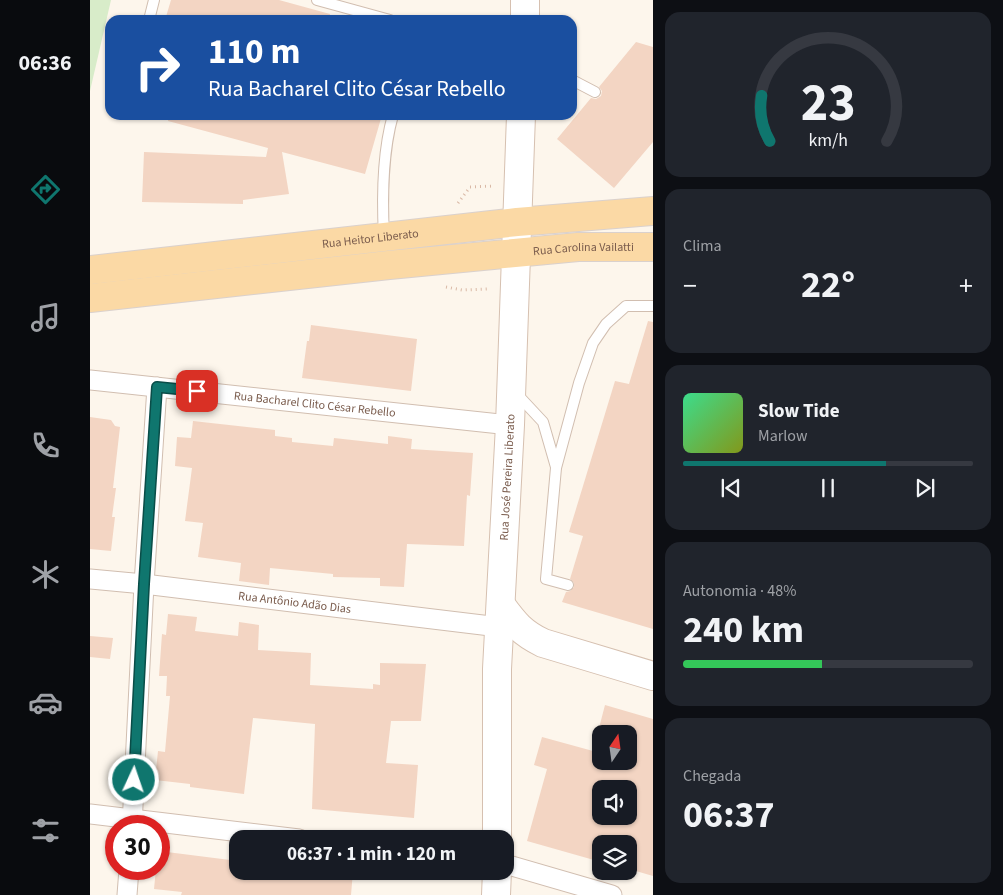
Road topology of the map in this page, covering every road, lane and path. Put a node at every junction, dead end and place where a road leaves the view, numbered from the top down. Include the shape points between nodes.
1 (154, 0) edge
2 (317, 0) edge
3 (525, 0) edge
4 (150, 15) edge
5 (372, 15) edge
6 (525, 15) edge
7 (577, 83) edge
8 (595, 92) dead end
9 (392, 120) edge
10 (521, 120) edge
11 (518, 185) junction
12 (455, 207) dead end
13 (653, 211) edge
14 (517, 222) junction
15 (384, 236) junction
16 (653, 247) edge
17 (516, 253) junction
18 (90, 270) edge
19 (90, 298) edge
20 (653, 306) edge
21 (90, 380) edge
22 (157, 387) junction
23 (511, 387) junction
24 (510, 425) junction
25 (556, 468) junction
26 (90, 579) edge
27 (144, 584) junction
28 (568, 585) dead end
29 (500, 616) junction
30 (543, 643) junction
31 (497, 669) junction
32 (653, 676) edge
33 (90, 814) edge
34 (132, 815) edge
35 (105, 817) edge
36 (170, 827) edge
37 (497, 830) edge
38 (229, 832) edge
39 (514, 867) edge
40 (128, 880) edge
41 (497, 880) edge
42 (127, 895) edge
43 (496, 895) edge
44 (612, 895) edge

1 - 4 lane
2 - 5 lane
3 - 6 main road
7 - 8 lane
9 - 15 lane via 383,209
10 - 11 main road, Rua José Pereira Liberato
11 - 12 path via 470,187
11 - 14 main road, Rua José Pereira Liberato
13 - 14 main road, Rua Heitor Liberato
14 - 15 main road, Rua Heitor Liberato
14 - 17 main road, Rua José Pereira Liberato
15 - 18 main road, Rua Heitor Liberato
16 - 17 main road, Rua Carolina Vailatti via 578,247
17 - 19 main road
17 - 23 main road, Rua José Pereira Liberato
20 - 25 lane via 626,306 606,324 593,343
21 - 22 street, Rua Bacharel Clito César Rebello
22 - 24 street, Rua Bacharel Clito César Rebello
22 - 27 street
23 - 24 main road, Rua José Pereira Liberato
23 - 25 lane via 544,422
24 - 29 main road, Rua José Pereira Liberato
25 - 28 lane via 546,580
26 - 27 street, Rua Antônio Adão Dias
27 - 29 street, Rua Antônio Adão Dias
27 - 34 street
29 - 30 main road via 528,637
29 - 31 main road, Rua José Pereira Liberato
30 - 31 main road via 528,648
30 - 32 main road
31 - 37 main road, Rua José Pereira Liberato
33 - 35 street
36 - 38 street
39 - 44 street
40 - 42 street
41 - 43 main road

